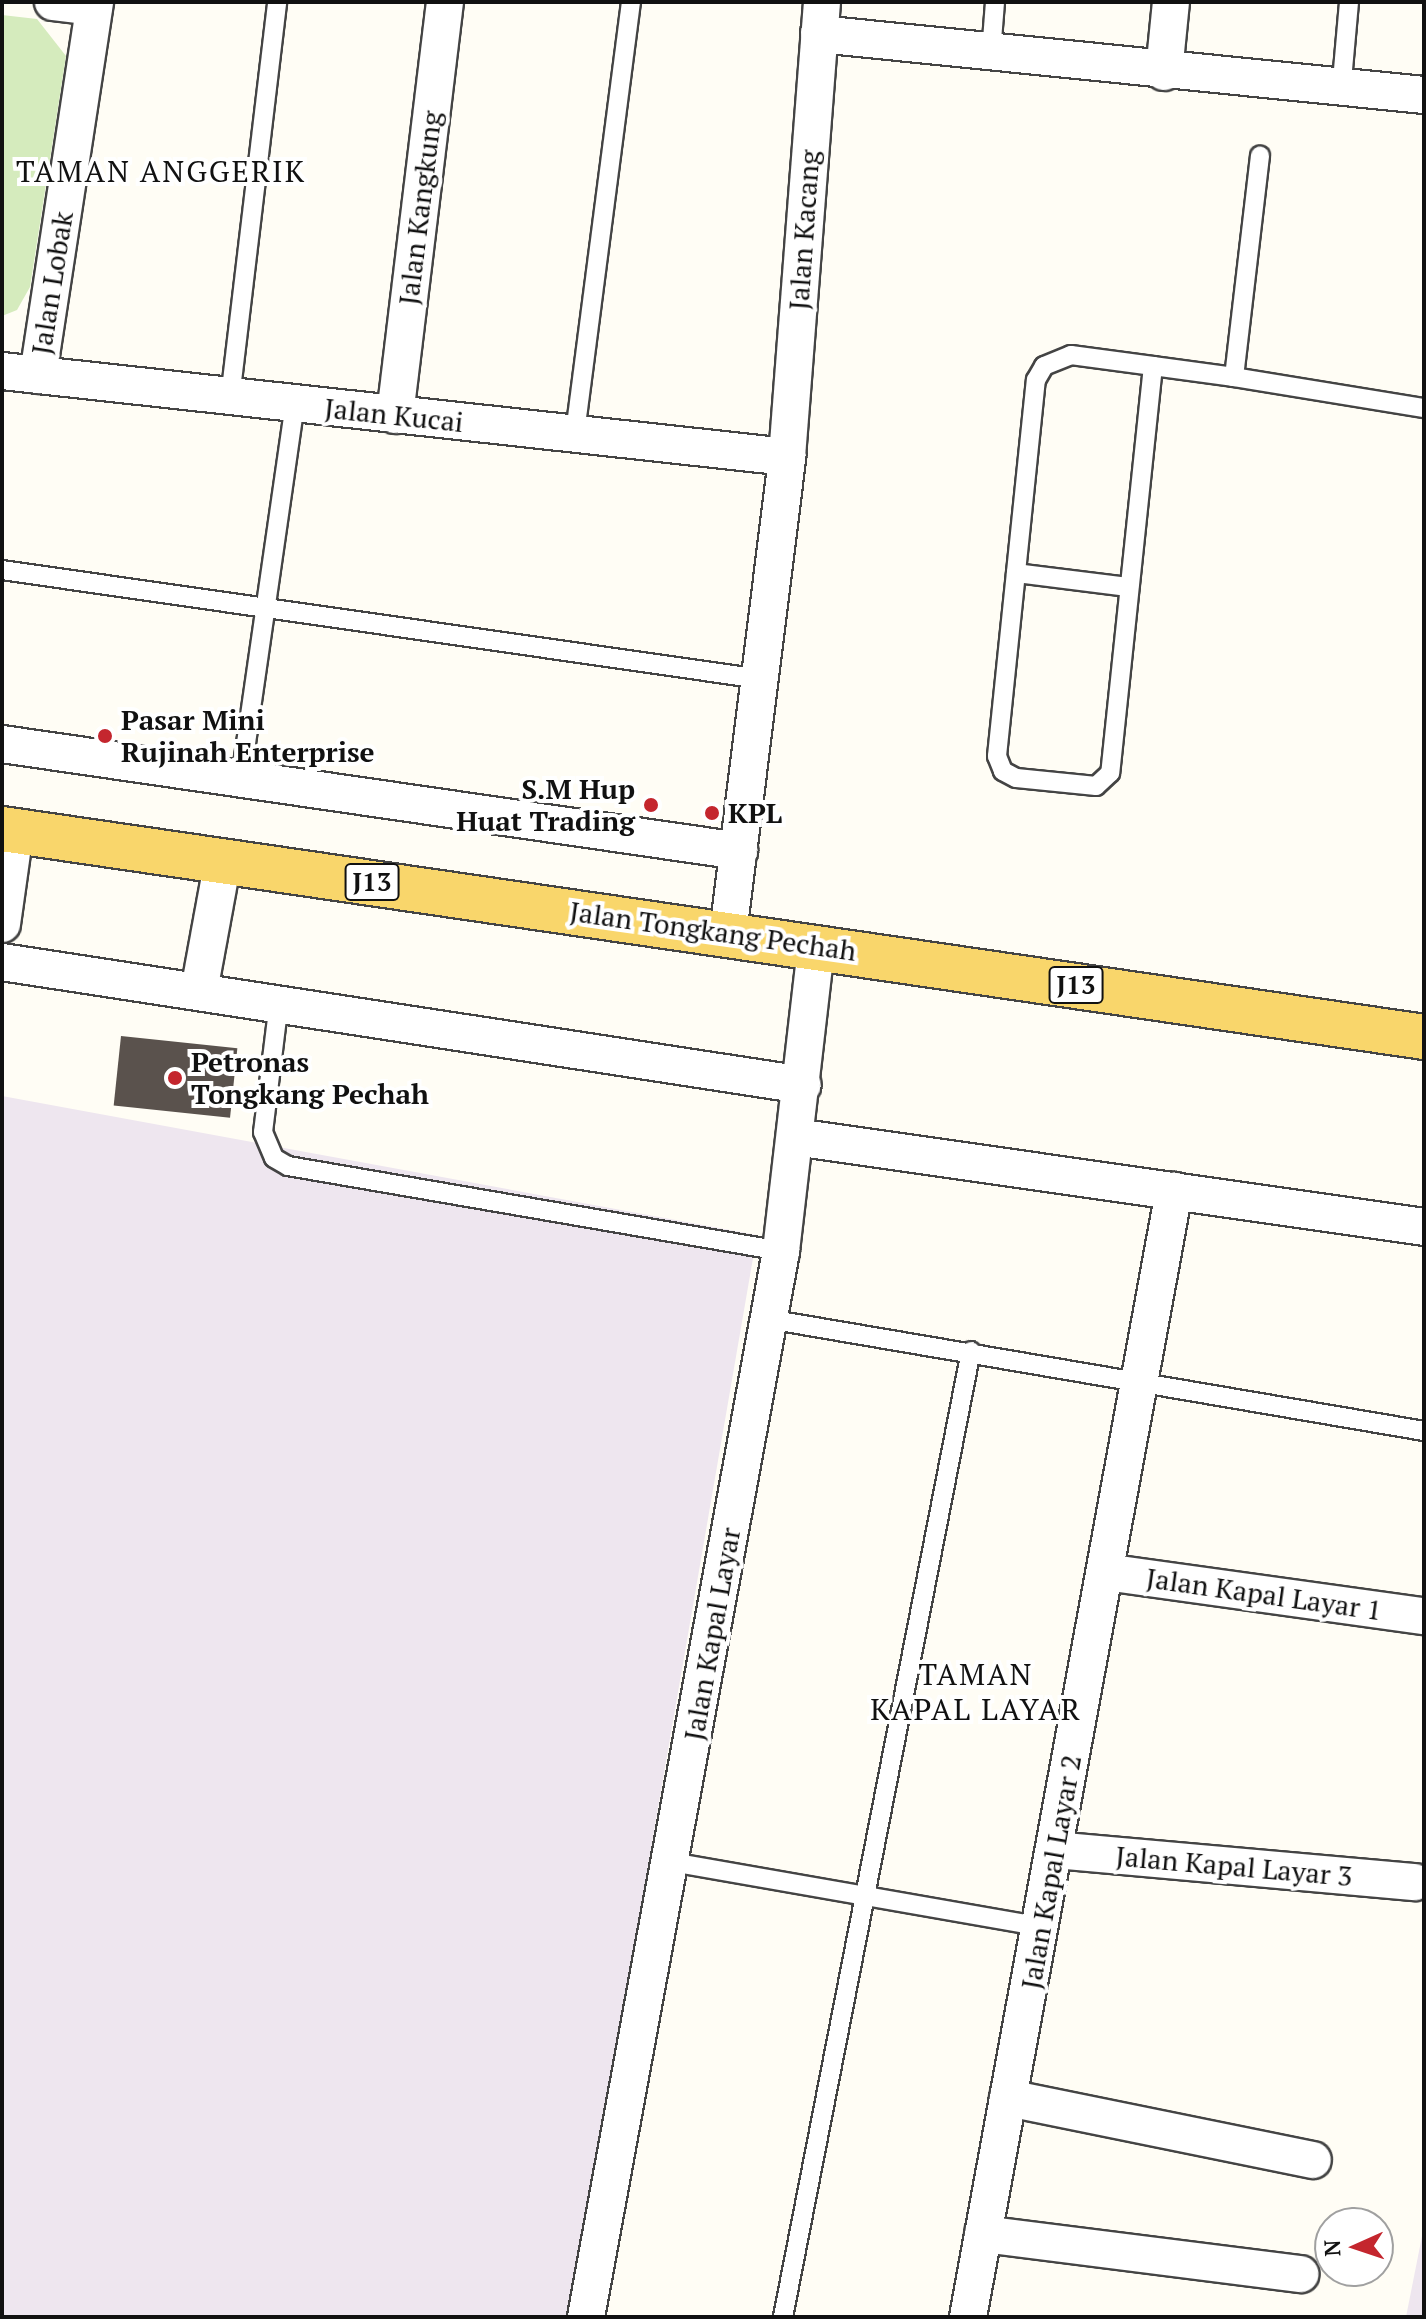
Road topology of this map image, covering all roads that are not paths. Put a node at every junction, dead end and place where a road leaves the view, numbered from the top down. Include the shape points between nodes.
1 (53, 2) edge
2 (277, 2) edge
3 (445, 2) edge
4 (631, 2) edge
5 (995, 2) edge
6 (1171, 2) edge
7 (1349, 2) edge
8 (94, 5) edge
9 (820, 18) edge
10 (991, 53) junction
11 (1164, 72) junction
12 (1341, 92) junction
13 (1424, 95) edge
14 (1260, 156) dead end
15 (1153, 366) junction
16 (2, 371) edge
17 (38, 375) junction
18 (1234, 377) junction
19 (230, 398) junction
20 (295, 405) junction
21 (1424, 408) edge
22 (395, 415) junction
23 (575, 433) junction
24 (787, 457) junction
25 (2, 570) edge
26 (1016, 573) junction
27 (1129, 587) junction
28 (265, 608) junction
29 (760, 679) junction
30 (2, 744) edge
31 (241, 778) junction
32 (9, 830) edge
33 (739, 851) junction
34 (223, 860) junction
35 (2, 924) edge
36 (728, 933) junction
37 (816, 947) junction
38 (2, 962) edge
39 (199, 991) junction
40 (279, 1002) junction
41 (1424, 1037) edge
42 (803, 1085) junction
43 (795, 1137) junction
44 (1174, 1191) junction
45 (1424, 1227) edge
46 (781, 1251) junction
47 (768, 1319) junction
48 (971, 1351) junction
49 (1139, 1384) junction
50 (1424, 1431) edge
51 (1105, 1572) junction
52 (1424, 1616) edge
53 (1054, 1850) junction
54 (671, 1862) junction
55 (1415, 1882) dead end
56 (868, 1895) junction
57 (1043, 1927) junction
58 (1008, 2098) junction
59 (1313, 2160) dead end
60 (983, 2234) junction
61 (1300, 2274) dead end
62 (586, 2317) edge
63 (783, 2317) edge
64 (968, 2317) edge

1 - 8 street
2 - 19 lane
3 - 22 street, Jalan Kangkung
4 - 23 lane
5 - 10 lane
6 - 11 street
7 - 12 lane
8 - 17 street, Jalan Lobak
9 - 10 street
9 - 24 street, Jalan Kacang
10 - 11 street
11 - 12 street
12 - 13 street
14 - 18 lane
15 - 18 lane
15 - 26 lane via 1071,355 1044,366 1036,380
15 - 27 lane
16 - 17 street, Jalan Kucai
17 - 19 street, Jalan Kucai
18 - 21 lane
19 - 20 street, Jalan Kucai
20 - 22 street, Jalan Kucai
20 - 28 lane
22 - 23 street, Jalan Kucai
23 - 24 street, Jalan Kucai
24 - 29 street, Jalan Kacang
25 - 28 lane
26 - 27 lane
26 - 27 lane via 997,756 1003,771 1016,778 1107,783
28 - 29 lane
28 - 31 lane
29 - 33 street, Jalan Kacang
30 - 31 street
31 - 33 street
32 - 34 main road, Jalan Tongkang Pechah / J13
32 - 35 street
33 - 36 street, Jalan Kacang
34 - 36 main road, Jalan Tongkang Pechah / J13
34 - 39 street
36 - 37 main road, Jalan Tongkang Pechah / J13
37 - 41 main road, Jalan Tongkang Pechah / J13
37 - 42 street, Jalan Kapal Layar
38 - 39 street
39 - 40 street
40 - 42 street
40 - 46 lane via 263,1132 274,1158 288,1166
42 - 43 street, Jalan Kapal Layar
43 - 44 street
43 - 46 street, Jalan Kapal Layar
44 - 45 street
44 - 49 street, Jalan Kapal Layar 2
46 - 47 street, Jalan Kapal Layar
47 - 48 lane
47 - 54 street, Jalan Kapal Layar
48 - 49 lane
48 - 56 lane
49 - 50 lane
49 - 51 street, Jalan Kapal Layar 2
51 - 52 street, Jalan Kapal Layar 1
51 - 53 street, Jalan Kapal Layar 2
53 - 55 street, Jalan Kapal Layar 3
53 - 57 street, Jalan Kapal Layar 2
54 - 56 lane
54 - 62 street, Jalan Kapal Layar
56 - 57 lane
56 - 63 lane
57 - 58 street, Jalan Kapal Layar 2
58 - 59 street
58 - 60 street, Jalan Kapal Layar 2
60 - 61 street
60 - 64 street, Jalan Kapal Layar 2

